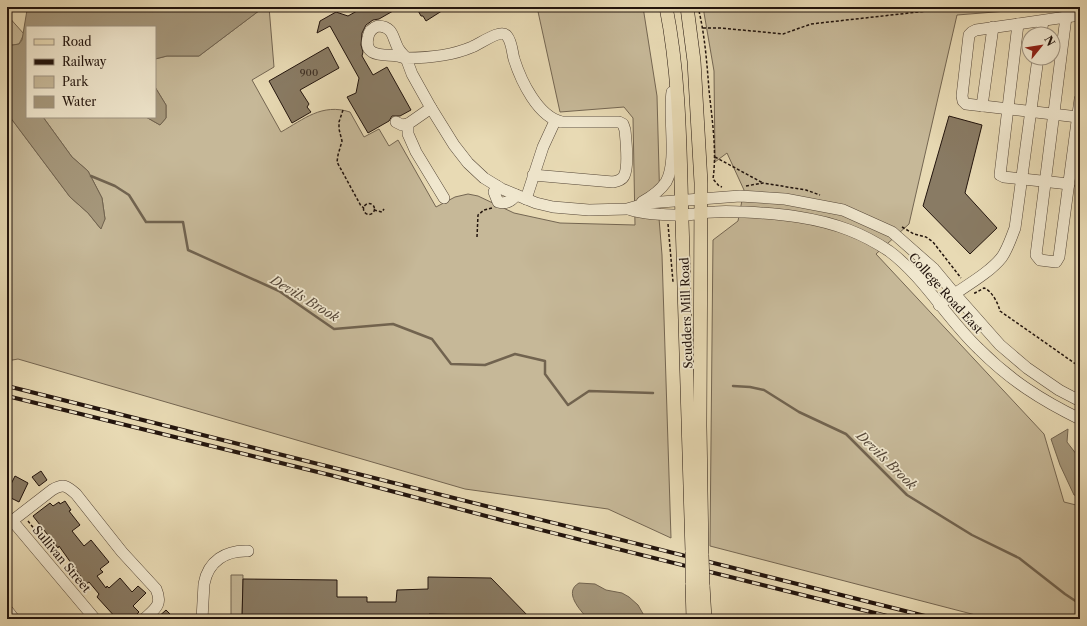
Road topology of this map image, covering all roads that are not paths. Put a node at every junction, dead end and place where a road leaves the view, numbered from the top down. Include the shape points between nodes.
1 (666, 7) edge
2 (687, 7) edge
3 (1080, 15) edge
4 (1066, 17) junction
5 (1043, 21) junction
6 (1018, 24) junction
7 (1042, 26) edge
8 (993, 27) junction
9 (1037, 66) edge
10 (676, 82) junction
11 (1080, 99) edge
12 (982, 106) junction
13 (431, 108) junction
14 (1007, 109) junction
15 (1030, 111) junction
16 (1053, 114) junction
17 (1078, 117) junction
18 (555, 121) junction
19 (396, 122) dead end
20 (408, 124) junction
21 (533, 175) junction
22 (1021, 179) junction
23 (1044, 181) junction
24 (1069, 184) junction
25 (497, 186) junction
26 (521, 197) junction
27 (444, 198) dead end
28 (701, 199) junction
29 (682, 201) junction
30 (627, 209) junction
31 (701, 213) junction
32 (682, 215) junction
33 (954, 293) junction
34 (939, 305) junction
35 (1080, 401) edge
36 (1080, 420) edge
37 (10, 519) edge
38 (248, 551) dead end
39 (697, 554) junction
40 (698, 584) junction
41 (7, 610) edge
42 (14, 619) edge
43 (95, 619) edge
44 (144, 619) edge
45 (202, 619) edge
46 (693, 619) edge
47 (705, 619) edge

1 - 10 main road, Scudders Mill Road
2 - 28 main road, Scudders Mill Road via 694,61
3 - 4 street
4 - 5 street
4 - 16 street
5 - 6 street
5 - 7 street
6 - 8 street
6 - 14 street
8 - 12 street
8 - 12 street via 976,30 969,35 962,96 966,104
9 - 15 street
10 - 29 main road, Scudders Mill Road
10 - 30 street via 672,93 669,176 656,193
11 - 17 street
12 - 14 street
13 - 18 street via 406,58 453,54 504,33 508,36 527,90 536,104
13 - 20 street
13 - 25 street via 464,157 484,178
14 - 15 street
14 - 22 street via 1000,175
15 - 16 street
15 - 22 street
16 - 17 street
16 - 23 street
17 - 24 street
18 - 21 street
18 - 21 street via 623,124 626,166 624,178 613,182
19 - 20 street
20 - 27 street via 408,134 416,152
21 - 26 street
22 - 23 street
22 - 33 street via 1015,228 1002,258
23 - 24 street
23 - 24 street via 1036,255 1040,260 1056,262 1059,257
25 - 26 street
25 - 26 street via 494,192 498,202 503,204
26 - 30 street via 553,207 589,210
28 - 29 street, College Road East
28 - 31 main road, Scudders Mill Road
28 - 33 street, College Road East via 740,196 785,198 843,210 892,232 934,269
29 - 30 street, College Road East via 648,203
29 - 32 main road, Scudders Mill Road
30 - 32 street, College Road East
31 - 32 street, College Road East
31 - 34 street, College Road East via 772,213 798,216 850,230 889,252 915,276
31 - 39 main road, Scudders Mill Road
32 - 39 main road, Scudders Mill Road
33 - 34 street
33 - 35 street, College Road East via 1000,345 1027,368
34 - 36 street, College Road East via 1000,369 1050,404
37 - 43 street, Sullivan Street
37 - 44 street via 58,486 68,487 156,589 159,596 157,607
38 - 45 street via 230,552 210,567 204,579
39 - 40 main road, Scudders Mill Road, bridge
40 - 46 main road, Scudders Mill Road
40 - 47 main road, Scudders Mill Road
41 - 42 street

